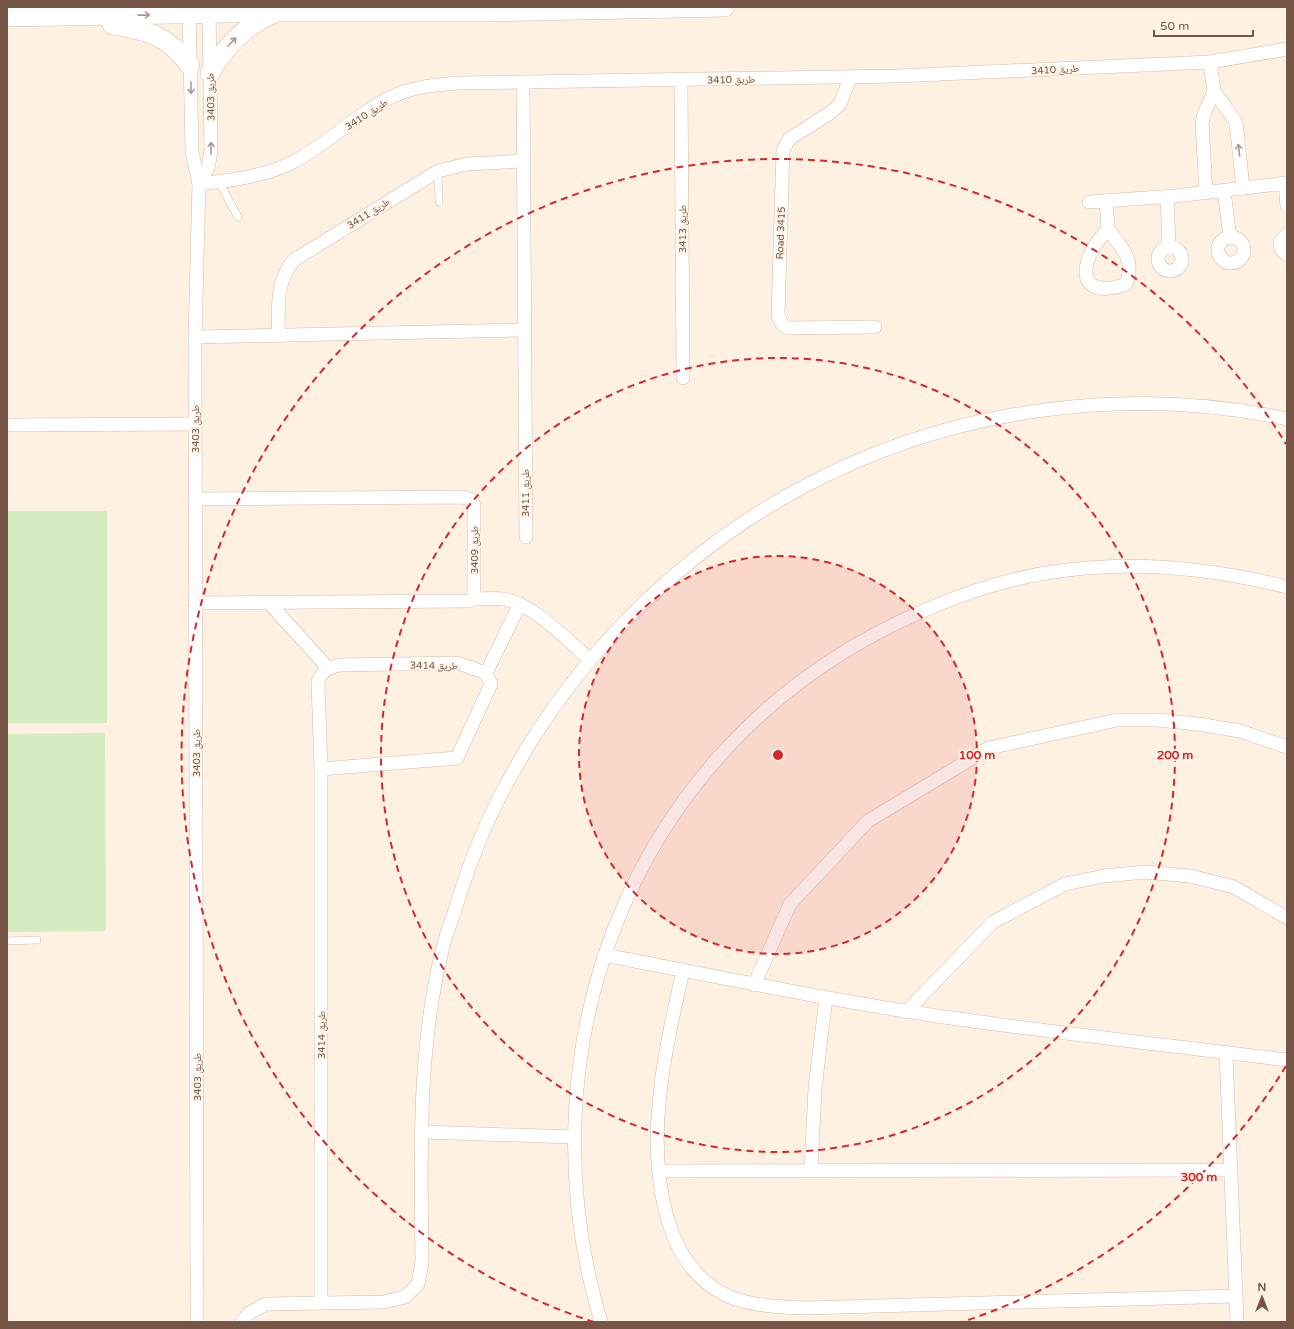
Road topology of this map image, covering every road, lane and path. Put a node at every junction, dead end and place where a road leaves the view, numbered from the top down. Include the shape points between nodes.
1 (725, 7) edge
2 (190, 9) edge
3 (209, 11) edge
4 (277, 12) junction
5 (7, 16) edge
6 (60, 16) junction
7 (1287, 49) edge
8 (1210, 62) junction
9 (190, 66) junction
10 (210, 73) junction
11 (850, 78) junction
12 (681, 80) junction
13 (522, 82) junction
14 (1214, 91) junction
15 (523, 160) junction
16 (438, 171) junction
17 (220, 182) junction
18 (1286, 183) edge
19 (199, 184) junction
20 (1243, 188) junction
21 (1224, 191) junction
22 (1206, 193) junction
23 (1167, 197) junction
24 (1106, 201) junction
25 (439, 202) dead end
26 (1089, 202) dead end
27 (1287, 206) edge
28 (238, 217) dead end
29 (1108, 229) dead end
30 (1287, 234) edge
31 (1230, 237) dead end
32 (1169, 247) dead end
33 (1287, 255) edge
34 (875, 327) dead end
35 (524, 330) junction
36 (278, 336) junction
37 (195, 338) junction
38 (683, 378) dead end
39 (1287, 419) edge
40 (195, 424) junction
41 (7, 425) edge
42 (195, 499) junction
43 (526, 537) dead end
44 (1287, 587) edge
45 (473, 599) junction
46 (195, 603) junction
47 (270, 604) junction
48 (520, 604) junction
49 (590, 660) junction
50 (328, 668) junction
51 (486, 673) junction
52 (1287, 747) edge
53 (321, 769) junction
54 (1287, 918) edge
55 (37, 940) dead end
56 (7, 941) edge
57 (604, 955) junction
58 (683, 970) junction
59 (754, 985) junction
60 (826, 998) junction
61 (906, 1012) junction
62 (1226, 1053) junction
63 (1287, 1060) edge
64 (421, 1132) junction
65 (574, 1137) junction
66 (1231, 1170) junction
67 (660, 1171) junction
68 (810, 1171) junction
69 (1236, 1296) junction
70 (320, 1302) junction
71 (197, 1322) edge
72 (242, 1322) edge
73 (601, 1322) edge
74 (1237, 1322) edge

1 - 4 main road via 489,12
2 - 3 main road
6 -> 2 main road
2 - 9 street, طريق 3403
3 - 4 main road
3 - 10 street, طريق 3403
10 -> 4 main road via 237,36 249,26
5 - 6 main road
6 - 9 main road via 147,31 174,46
7 - 8 street, طريق 3410
8 - 11 street, طريق 3410
8 - 14 street
9 -> 19 street, طريق 3403 via 192,152
19 -> 10 street, طريق 3403 via 208,168 211,152
11 - 12 street, طريق 3410
11 - 34 street, Road 3415 via 840,104 790,138 783,150 778,315 782,324 788,328
12 - 13 street, طريق 3410
12 - 38 street, طريق 3413
13 - 15 street, طريق 3411
13 - 17 street, طريق 3410 via 458,83 426,86 399,93 380,103 294,162 267,172
20 -> 14 street via 1236,122
14 - 22 street via 1202,123
15 - 16 street, طريق 3411 via 462,165
15 - 35 street, طريق 3411
16 - 25 lane
16 - 36 street, طريق 3411 via 294,260 281,280
17 - 19 street, طريق 3410
17 - 28 lane
18 - 20 street
18 - 27 street
19 - 37 street, طريق 3403
20 - 21 street
21 - 22 street
21 - 31 street
22 - 23 street
23 - 24 street
23 - 32 street
24 - 26 street
24 - 29 street
30 - 33 street via 1280,242
35 - 36 street
35 - 43 street, طريق 3411
36 - 37 street
37 - 40 street, طريق 3403
39 - 49 street via 1251,411 1152,403 1072,406 975,422 885,450 803,487 725,535 648,598
40 - 41 street
40 - 42 street, طريق 3403
42 - 45 street, طريق 3409 via 463,497 472,500
42 - 46 street, طريق 3403
44 - 57 street via 1221,574 1157,566 1065,570 1009,580 982,588 929,608 876,634 823,665 774,703 723,751 700,777 642,864
45 - 47 street via 464,602
45 - 48 street via 504,599
46 - 47 street
46 - 71 street, طريق 3403
47 - 50 street
48 - 49 street
48 - 51 street
49 - 64 street via 543,722 509,779 470,863 442,950 427,1031
50 - 51 street, طريق 3414 via 340,665 458,663
50 - 53 street, طريق 3414 via 322,672 318,682
51 - 53 street via 491,684 457,758
52 - 59 street via 1240,731 1198,724 1117,720 990,748 868,821 790,904
53 - 70 street, طريق 3414
54 - 61 street via 1234,886 1190,876 1145,872 1104,876 1065,884 993,922
55 - 56 lane
57 - 58 street
57 - 65 street via 582,1050
58 - 59 street
58 - 67 street via 660,1087
59 - 60 street
60 - 61 street
60 - 68 street via 815,1088
61 - 62 street
62 - 63 street
62 - 66 street
64 - 65 street
64 - 70 street via 422,1262 418,1284 405,1296 384,1302
65 - 73 street via 579,1227
66 - 68 street
66 - 69 street
67 - 68 street
67 - 69 street via 668,1222 687,1260 718,1290 759,1304 805,1308
69 - 74 street
70 - 72 street via 266,1304 249,1313

